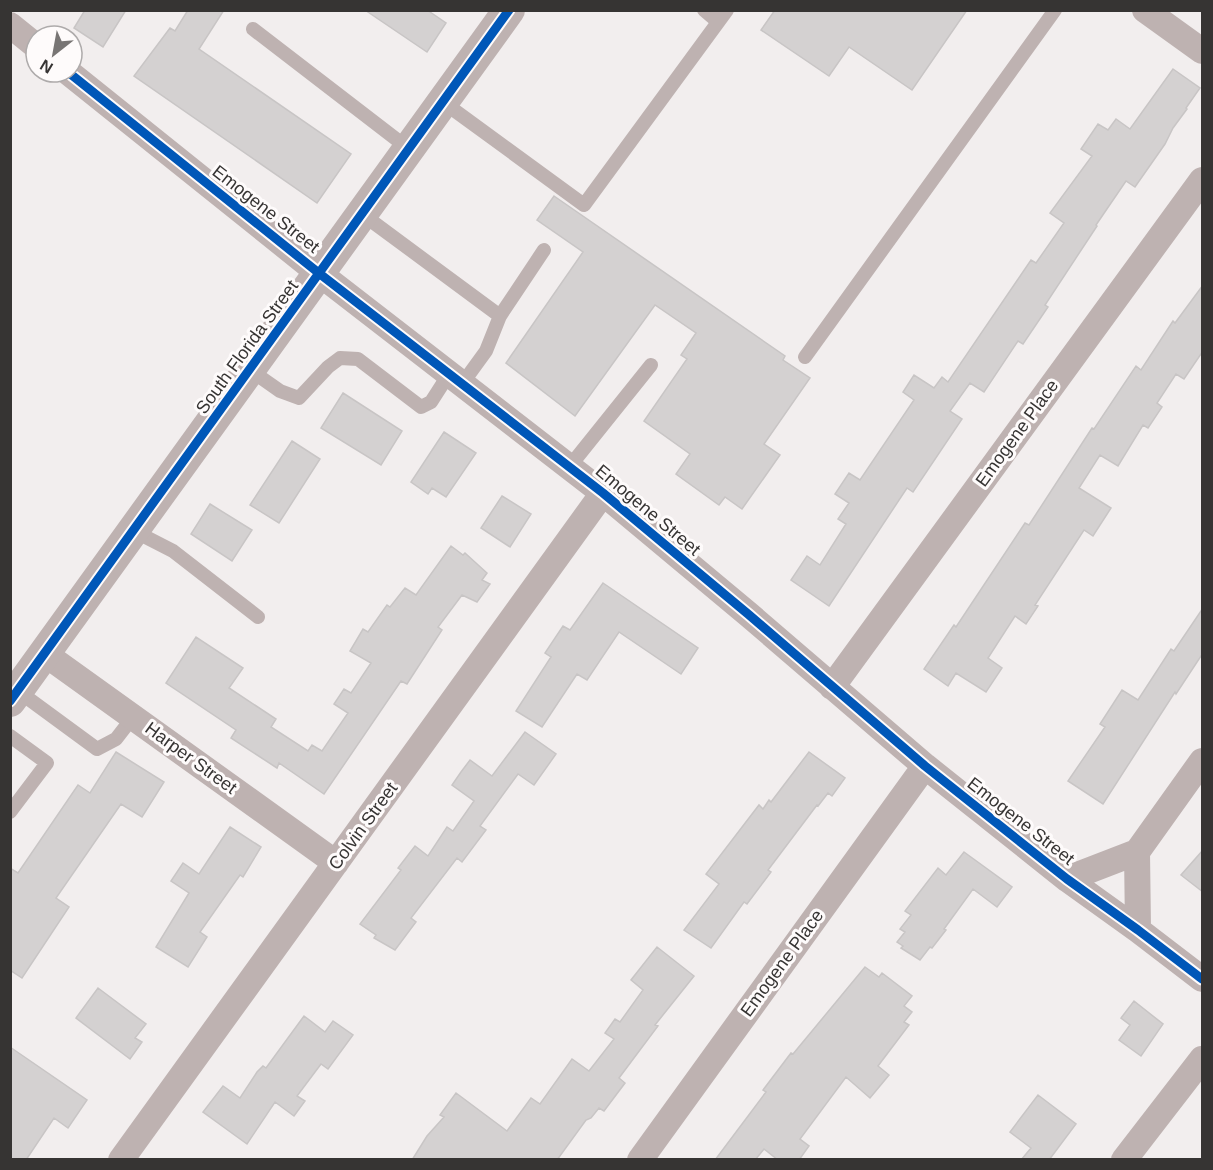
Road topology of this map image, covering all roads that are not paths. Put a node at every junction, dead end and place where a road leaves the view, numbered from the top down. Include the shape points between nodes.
1 (509, 10) edge
2 (704, 10) edge
3 (1055, 10) edge
4 (1145, 10) edge
5 (723, 16) edge
6 (10, 25) edge
7 (253, 29) dead end
8 (24, 36) edge
9 (1203, 51) edge
10 (83, 84) edge
11 (443, 102) junction
12 (409, 148) junction
13 (1203, 180) edge
14 (362, 214) junction
15 (544, 250) dead end
16 (320, 273) junction
17 (500, 316) junction
18 (805, 357) dead end
19 (651, 365) dead end
20 (250, 370) junction
21 (455, 379) junction
22 (570, 466) junction
23 (603, 493) junction
24 (134, 531) junction
25 (258, 617) dead end
26 (45, 654) junction
27 (832, 687) junction
28 (14, 696) edge
29 (133, 717) junction
30 (10, 735) edge
31 (1203, 760) edge
32 (925, 766) junction
33 (10, 812) edge
34 (1137, 852) junction
35 (336, 863) junction
36 (1067, 879) junction
37 (1138, 930) junction
38 (1203, 979) edge
39 (1203, 1059) edge
40 (122, 1160) edge
41 (640, 1160) edge
42 (1124, 1160) edge

1 - 11 street, South Florida Street
2 - 5 lane
3 - 18 lane
4 - 9 street
5 - 11 lane via 584,205
6 - 8 street
7 - 12 lane
10 - 16 street, Emogene Street
11 - 12 street, South Florida Street
12 - 14 street, South Florida Street
13 - 27 street, Emogene Place
14 - 16 street, South Florida Street
14 - 17 lane
15 - 17 lane
16 - 20 street, South Florida Street
16 - 21 street, Emogene Street
17 - 21 lane via 486,351
19 - 22 lane
20 - 21 lane via 280,391 299,398 340,358 358,359 421,407
20 - 24 street, South Florida Street
21 - 22 street, Emogene Street
22 - 23 street, Emogene Street
23 - 27 street, Emogene Street
23 - 35 street, Colvin Street
24 - 25 lane via 173,552
24 - 26 street, South Florida Street
26 - 28 street, South Florida Street
26 - 29 street, Harper Street
27 - 32 street, Emogene Street
28 - 29 lane via 97,749 116,739
29 - 35 street, Harper Street
30 - 33 lane via 47,763
31 - 34 street
32 - 36 street, Emogene Street
32 - 41 street, Emogene Place
34 - 36 street
34 - 37 street
35 - 40 street, Colvin Street
36 - 37 street, Emogene Street
37 - 38 street, Emogene Street
39 - 42 street

